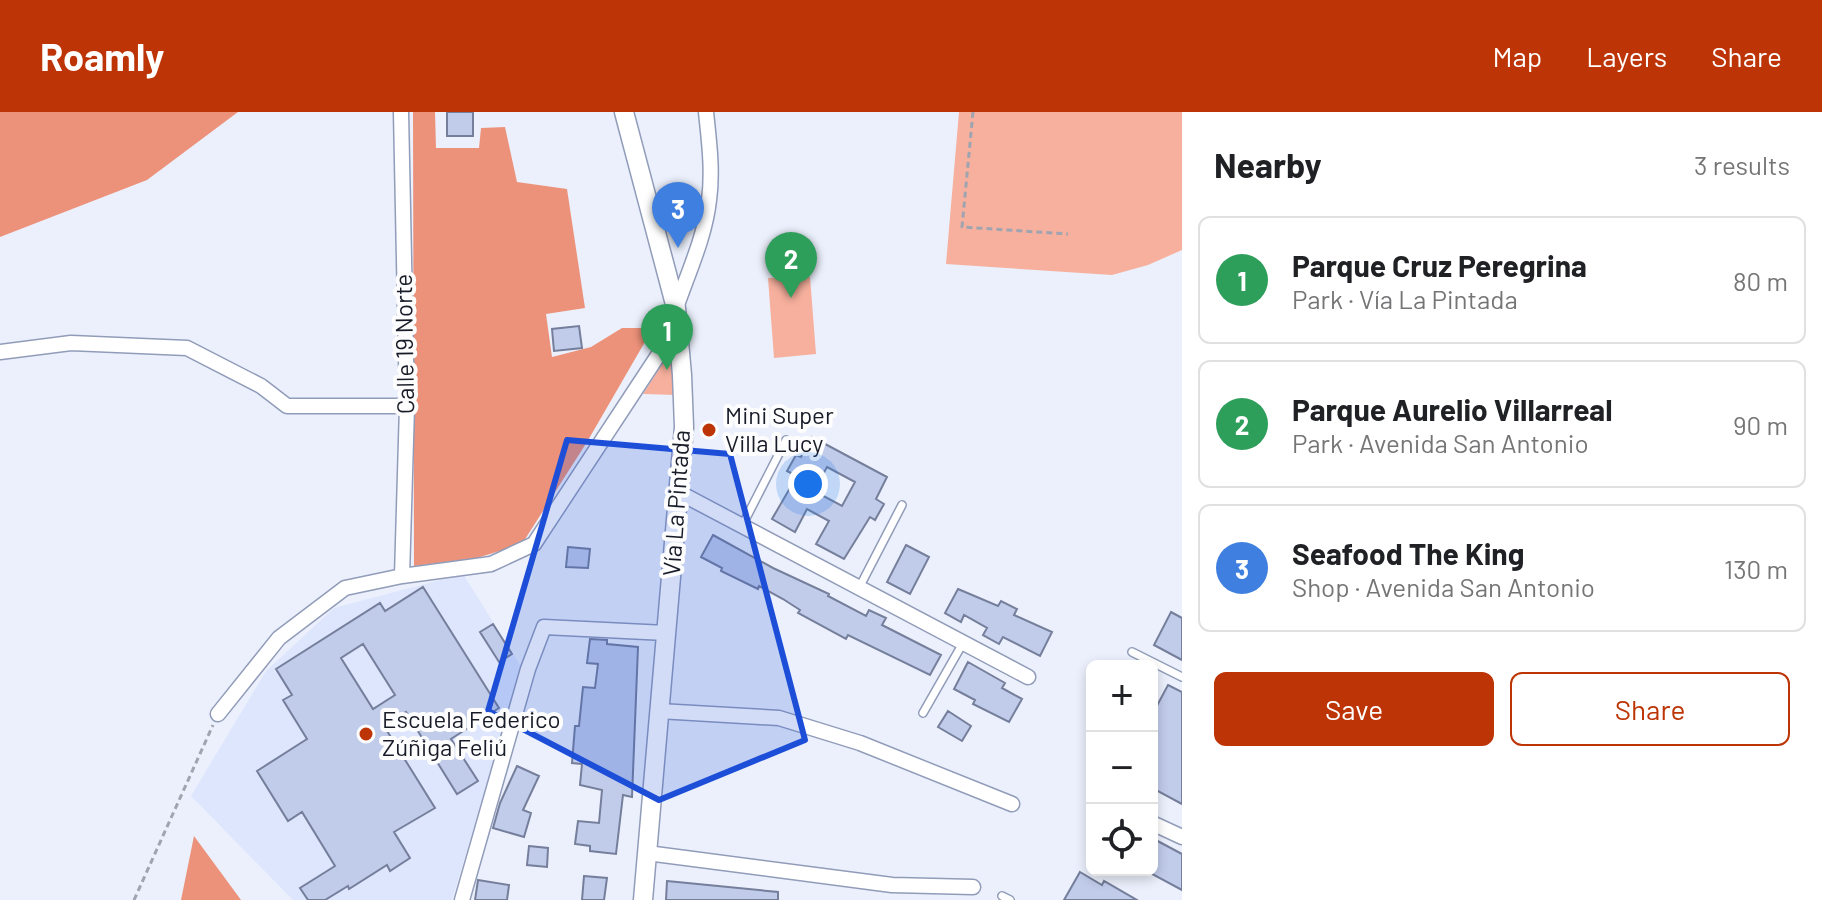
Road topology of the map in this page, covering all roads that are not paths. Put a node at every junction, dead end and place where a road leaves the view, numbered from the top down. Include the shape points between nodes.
1 (401, 112) edge
2 (624, 112) edge
3 (706, 112) edge
4 (677, 317) junction
5 (0, 352) edge
6 (407, 406) junction
7 (786, 440) dead end
8 (680, 493) junction
9 (902, 505) dead end
10 (742, 526) junction
11 (402, 576) junction
12 (859, 588) junction
13 (666, 633) junction
14 (963, 643) junction
15 (1132, 652) dead end
16 (1028, 677) dead end
17 (1182, 677) edge
18 (659, 711) junction
19 (923, 713) dead end
20 (218, 714) road end
21 (1012, 804) dead end
22 (1158, 826) edge
23 (1182, 837) edge
24 (647, 853) junction
25 (973, 887) dead end
26 (462, 900) edge
27 (643, 900) edge

1 - 6 street, Calle 19 Norte
2 - 4 main road, Vía La Pintada
3 - 4 street via 709,201
4 - 8 main road, Vía La Pintada via 684,427
4 - 11 street via 534,544 491,564
5 - 6 street via 71,343 187,348 261,386 287,406
6 - 11 street, Calle 19 Norte
7 - 10 lane
8 - 10 street
8 - 13 main road, Vía La Pintada
9 - 12 lane
10 - 12 street
11 - 20 street via 345,588 279,638
12 - 14 street
13 - 18 main road, Vía La Pintada
13 - 26 street via 544,627
14 - 16 street
14 - 19 lane
15 - 17 lane
18 - 21 street via 779,718 860,743
18 - 24 main road, Vía La Pintada
22 - 23 street
24 - 25 street via 892,885
24 - 27 main road, Vía La Pintada

